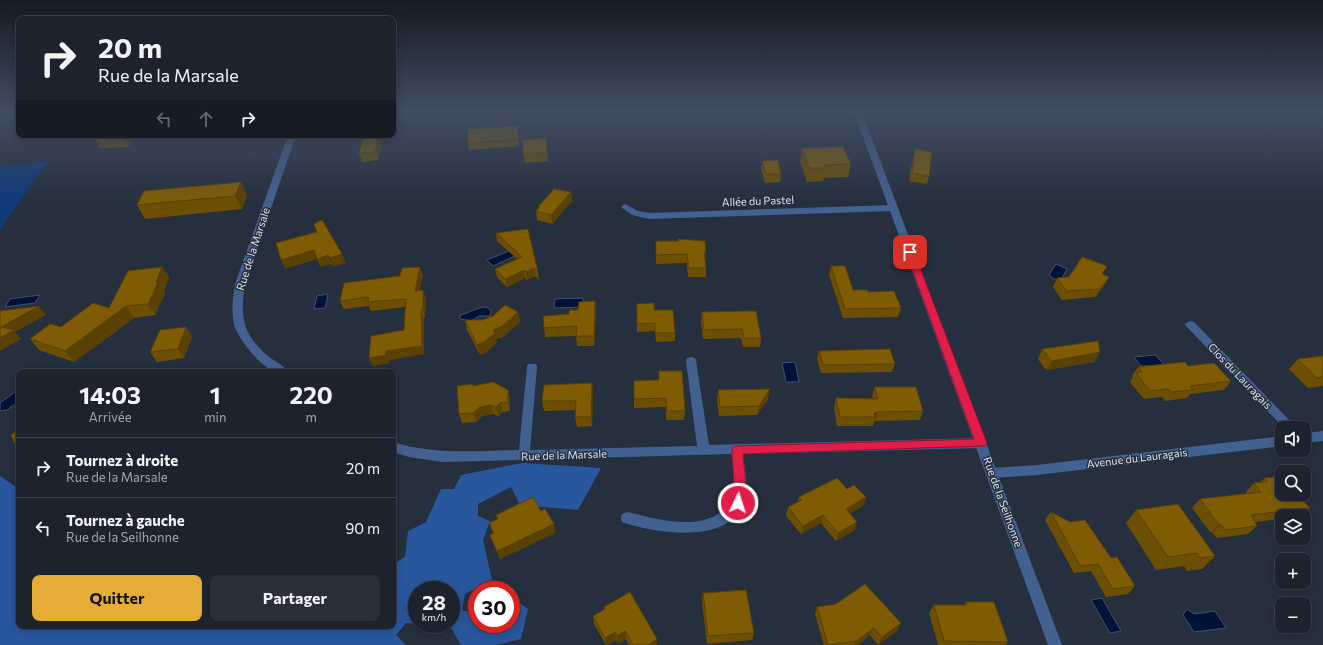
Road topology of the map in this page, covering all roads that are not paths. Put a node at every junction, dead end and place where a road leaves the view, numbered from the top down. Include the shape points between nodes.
1 (290, 142) edge
2 (869, 142) edge
3 (625, 207) dead end
4 (893, 208) junction
5 (1190, 324) dead end
6 (691, 361) dead end
7 (532, 367) dead end
8 (278, 369) edge
9 (1283, 421) edge
10 (1323, 436) edge
11 (1311, 437) edge
12 (1275, 442) edge
13 (981, 443) junction
14 (396, 448) edge
15 (737, 450) junction
16 (704, 451) junction
17 (524, 456) junction
18 (992, 473) junction
19 (627, 518) dead end
20 (1055, 645) edge

1 - 8 street, Rue de la Marsale via 236,302 239,328 246,340 255,351
2 - 4 street, Rue de la Seilhonne
3 - 4 street, Allée du Pastel via 635,213 649,216
4 - 13 street, Rue de la Seilhonne
5 - 9 street, Clos du Lauragais
6 - 16 street
7 - 17 street
10 - 11 street
12 - 18 street, Avenue du Lauragais
13 - 15 street, Rue de la Marsale
13 - 18 street, Rue de la Seilhonne
14 - 17 street, Rue de la Marsale via 443,458
15 - 16 street, Rue de la Marsale
15 - 19 street via 740,485 738,503 729,514 716,522 679,527
16 - 17 street, Rue de la Marsale
18 - 20 street, Rue de la Seilhonne

